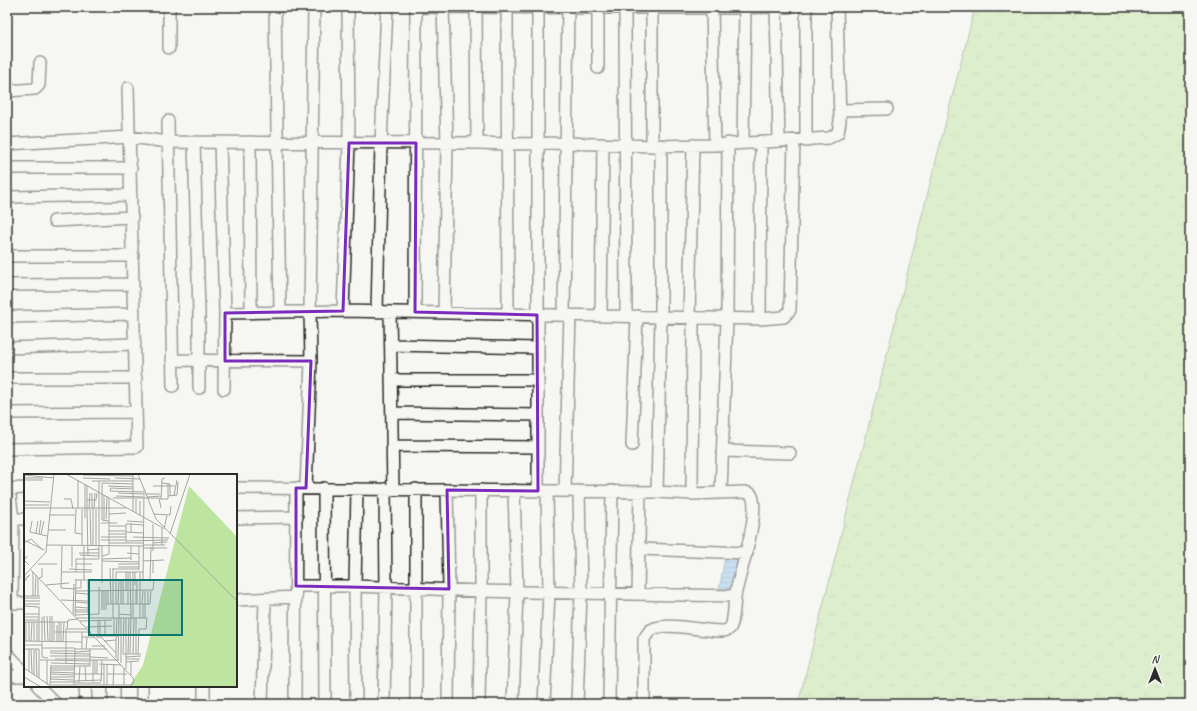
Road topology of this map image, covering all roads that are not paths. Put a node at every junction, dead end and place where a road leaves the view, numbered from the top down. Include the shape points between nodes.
1 (169, 7) edge
2 (275, 7) edge
3 (314, 7) edge
4 (348, 7) edge
5 (387, 7) edge
6 (416, 7) edge
7 (422, 7) edge
8 (443, 7) edge
9 (476, 7) edge
10 (507, 7) edge
11 (538, 7) edge
12 (568, 7) edge
13 (598, 7) edge
14 (789, 7) edge
15 (806, 7) edge
16 (837, 7) edge
17 (625, 8) edge
18 (652, 8) edge
19 (698, 8) edge
20 (712, 8) junction
21 (731, 8) edge
22 (744, 8) junction
23 (763, 8) edge
24 (776, 8) junction
25 (169, 48) dead end
26 (40, 63) dead end
27 (598, 68) dead end
28 (128, 88) dead end
29 (7, 91) edge
30 (887, 109) dead end
31 (840, 110) junction
32 (168, 121) dead end
33 (130, 137) junction
34 (779, 141) junction
35 (794, 141) junction
36 (806, 141) junction
37 (168, 142) junction
38 (194, 142) junction
39 (220, 142) junction
40 (250, 142) junction
41 (277, 142) junction
42 (538, 142) junction
43 (567, 142) junction
44 (743, 142) junction
45 (761, 142) junction
46 (313, 143) junction
47 (349, 143) junction
48 (416, 143) junction
49 (447, 143) junction
50 (477, 143) junction
51 (728, 143) junction
52 (7, 144) edge
53 (381, 144) junction
54 (508, 144) junction
55 (603, 144) junction
56 (626, 144) junction
57 (657, 145) junction
58 (693, 145) junction
59 (715, 145) junction
60 (7, 168) edge
61 (131, 168) junction
62 (131, 195) junction
63 (7, 197) edge
64 (132, 217) junction
65 (54, 221) dead end
66 (7, 256) edge
67 (133, 256) junction
68 (133, 284) junction
69 (7, 286) edge
70 (310, 311) junction
71 (343, 311) junction
72 (251, 312) junction
73 (280, 312) junction
74 (377, 312) junction
75 (390, 312) junction
76 (415, 312) junction
77 (225, 313) junction
78 (444, 313) junction
79 (134, 314) junction
80 (508, 314) junction
81 (537, 315) junction
82 (567, 315) junction
83 (601, 316) junction
84 (631, 316) junction
85 (7, 317) edge
86 (661, 317) junction
87 (691, 317) junction
88 (728, 318) junction
89 (760, 318) junction
90 (135, 344) junction
91 (391, 345) junction
92 (7, 348) edge
93 (537, 348) junction
94 (172, 360) junction
95 (199, 360) junction
96 (225, 360) junction
97 (311, 362) junction
98 (7, 378) edge
99 (136, 378) junction
100 (391, 380) junction
101 (537, 380) junction
102 (173, 386) dead end
103 (199, 388) dead end
104 (224, 389) dead end
105 (136, 412) junction
106 (7, 413) edge
107 (392, 413) junction
108 (537, 415) junction
109 (632, 445) dead end
110 (392, 446) junction
111 (537, 447) junction
112 (7, 449) edge
113 (722, 451) junction
114 (790, 453) dead end
115 (24, 488) edge
116 (237, 488) edge
117 (301, 488) junction
118 (324, 488) junction
119 (357, 488) junction
120 (8, 489) edge
121 (389, 489) junction
122 (416, 489) junction
123 (447, 490) junction
124 (481, 490) junction
125 (514, 490) junction
126 (542, 491) junction
127 (565, 491) junction
128 (579, 491) junction
129 (612, 491) junction
130 (640, 492) junction
131 (657, 492) junction
132 (721, 493) junction
133 (692, 494) junction
134 (237, 518) edge
135 (297, 518) junction
136 (10, 519) edge
137 (24, 519) edge
138 (640, 549) junction
139 (747, 553) junction
140 (324, 586) junction
141 (355, 586) junction
142 (386, 588) junction
143 (417, 588) junction
144 (449, 589) junction
145 (481, 591) junction
146 (296, 592) junction
147 (516, 592) junction
148 (549, 592) junction
149 (581, 593) junction
150 (610, 593) junction
151 (638, 594) junction
152 (735, 596) junction
153 (265, 599) junction
154 (237, 600) edge
155 (9, 603) edge
156 (24, 603) edge
157 (7, 653) edge
158 (24, 672) edge
159 (7, 676) edge
160 (24, 676) edge
161 (39, 687) edge
162 (86, 687) edge
163 (114, 687) edge
164 (142, 687) edge
165 (204, 687) edge
166 (56, 704) edge
167 (86, 704) edge
168 (114, 704) edge
169 (142, 704) edge
170 (204, 704) edge
171 (262, 704) edge
172 (295, 704) edge
173 (325, 704) edge
174 (356, 704) edge
175 (384, 704) edge
176 (416, 704) edge
177 (448, 704) edge
178 (479, 704) edge
179 (513, 704) edge
180 (544, 704) edge
181 (577, 704) edge
182 (609, 704) edge
183 (644, 704) edge

1 - 25 street
2 - 41 street
3 - 46 street
4 - 47 street
5 - 53 street
6 - 48 street
7 - 8 street
8 - 9 street
8 - 49 street
9 - 10 street
9 - 50 street
10 - 11 street
10 - 54 street
11 - 12 street
11 - 42 street
12 - 13 street
12 - 43 street
13 - 17 street
13 - 27 street
14 - 24 street
15 - 36 street
16 - 31 street
17 - 18 street
17 - 56 street
18 - 19 street
18 - 57 street
19 - 20 street
20 - 21 street
20 - 59 street
21 - 22 street
22 - 23 street
22 - 44 street
23 - 24 street
24 - 34 street
26 - 29 street via 39,85 35,89
28 - 33 street
30 - 31 street
31 - 36 street via 836,136
32 - 37 street
33 - 37 street
33 - 52 street
33 - 61 street
34 - 35 street
34 - 45 street
35 - 36 street
35 - 89 street via 790,310 784,317
37 - 38 street
37 - 94 street
38 - 39 street
38 - 95 street
39 - 40 street
39 - 77 street
40 - 41 street
40 - 72 street
41 - 46 street
41 - 73 street
42 - 43 street
42 - 54 street
42 - 81 street
43 - 55 street
43 - 82 street
44 - 45 street
44 - 51 street
45 - 89 street
46 - 47 street
46 - 70 street
47 - 53 street
47 - 71 street
48 - 49 street
48 - 53 street
48 - 76 street
49 - 50 street
49 - 78 street
50 - 54 street
51 - 59 street
51 - 88 street
53 - 74 street
54 - 80 street
55 - 56 street
55 - 83 street
56 - 57 street
56 - 84 street
57 - 58 street
57 - 86 street
58 - 59 street
58 - 87 street
60 - 61 street
61 - 62 street
62 - 63 street
62 - 64 street
64 - 65 street
64 - 67 street
66 - 67 street
67 - 68 street
68 - 69 street
68 - 79 street
70 - 71 street
70 - 73 street
70 - 97 street
71 - 74 street
72 - 73 street
72 - 77 street
74 - 75 street
75 - 76 street
75 - 91 street
76 - 78 street
77 - 96 street
78 - 80 street
79 - 85 street
79 - 90 street
80 - 81 street
81 - 82 street
81 - 93 street
82 - 83 street
82 - 127 street
83 - 84 street
84 - 86 street
84 - 109 street
86 - 87 street
86 - 131 street
87 - 88 street
87 - 133 street
88 - 89 street
88 - 113 street
90 - 92 street
90 - 99 street
91 - 93 street
91 - 100 street
93 - 101 street
94 - 95 street
94 - 102 street
95 - 96 street
95 - 103 street
96 - 97 street
96 - 104 street
97 - 117 street
98 - 99 street
99 - 105 street
100 - 101 street
100 - 107 street
101 - 108 street
105 - 106 street
105 - 112 street via 137,447
107 - 108 street
107 - 110 street
108 - 111 street
110 - 111 street
110 - 121 street
111 - 126 street
113 - 114 street
113 - 132 street
115 - 120 street
116 - 117 street
117 - 118 street
117 - 135 street
118 - 119 street
118 - 140 street
119 - 121 street
119 - 141 street
120 - 136 street
121 - 122 street
121 - 142 street
122 - 123 street
122 - 143 street
123 - 124 street
123 - 144 street
124 - 125 street
124 - 145 street
125 - 126 street
125 - 147 street
126 - 127 street
126 - 148 street
127 - 128 street
128 - 129 street
128 - 149 street
129 - 130 street
129 - 150 street
130 - 131 street
130 - 138 street
131 - 133 street
132 - 133 street
132 - 139 street via 745,492 753,496 754,508
134 - 135 street
135 - 146 street
136 - 137 street
136 - 155 street
138 - 139 street
138 - 151 street
139 - 152 street
140 - 141 street
140 - 146 street
140 - 173 street
141 - 142 street
141 - 174 street
142 - 143 street
142 - 175 street
143 - 144 street
143 - 176 street
144 - 145 street
144 - 177 street
145 - 147 street
145 - 178 street
146 - 153 street
146 - 172 street
147 - 148 street
147 - 179 street
148 - 149 street
148 - 180 street
149 - 150 street
149 - 181 street
150 - 151 street
150 - 182 street
151 - 152 street
152 - 183 street via 732,626 728,630 671,627 655,628 648,632 644,639
153 - 154 street
153 - 171 street
155 - 156 street
157 - 158 street
159 - 160 street
161 - 166 street
162 - 167 street
163 - 168 street
164 - 169 street
165 - 170 street

